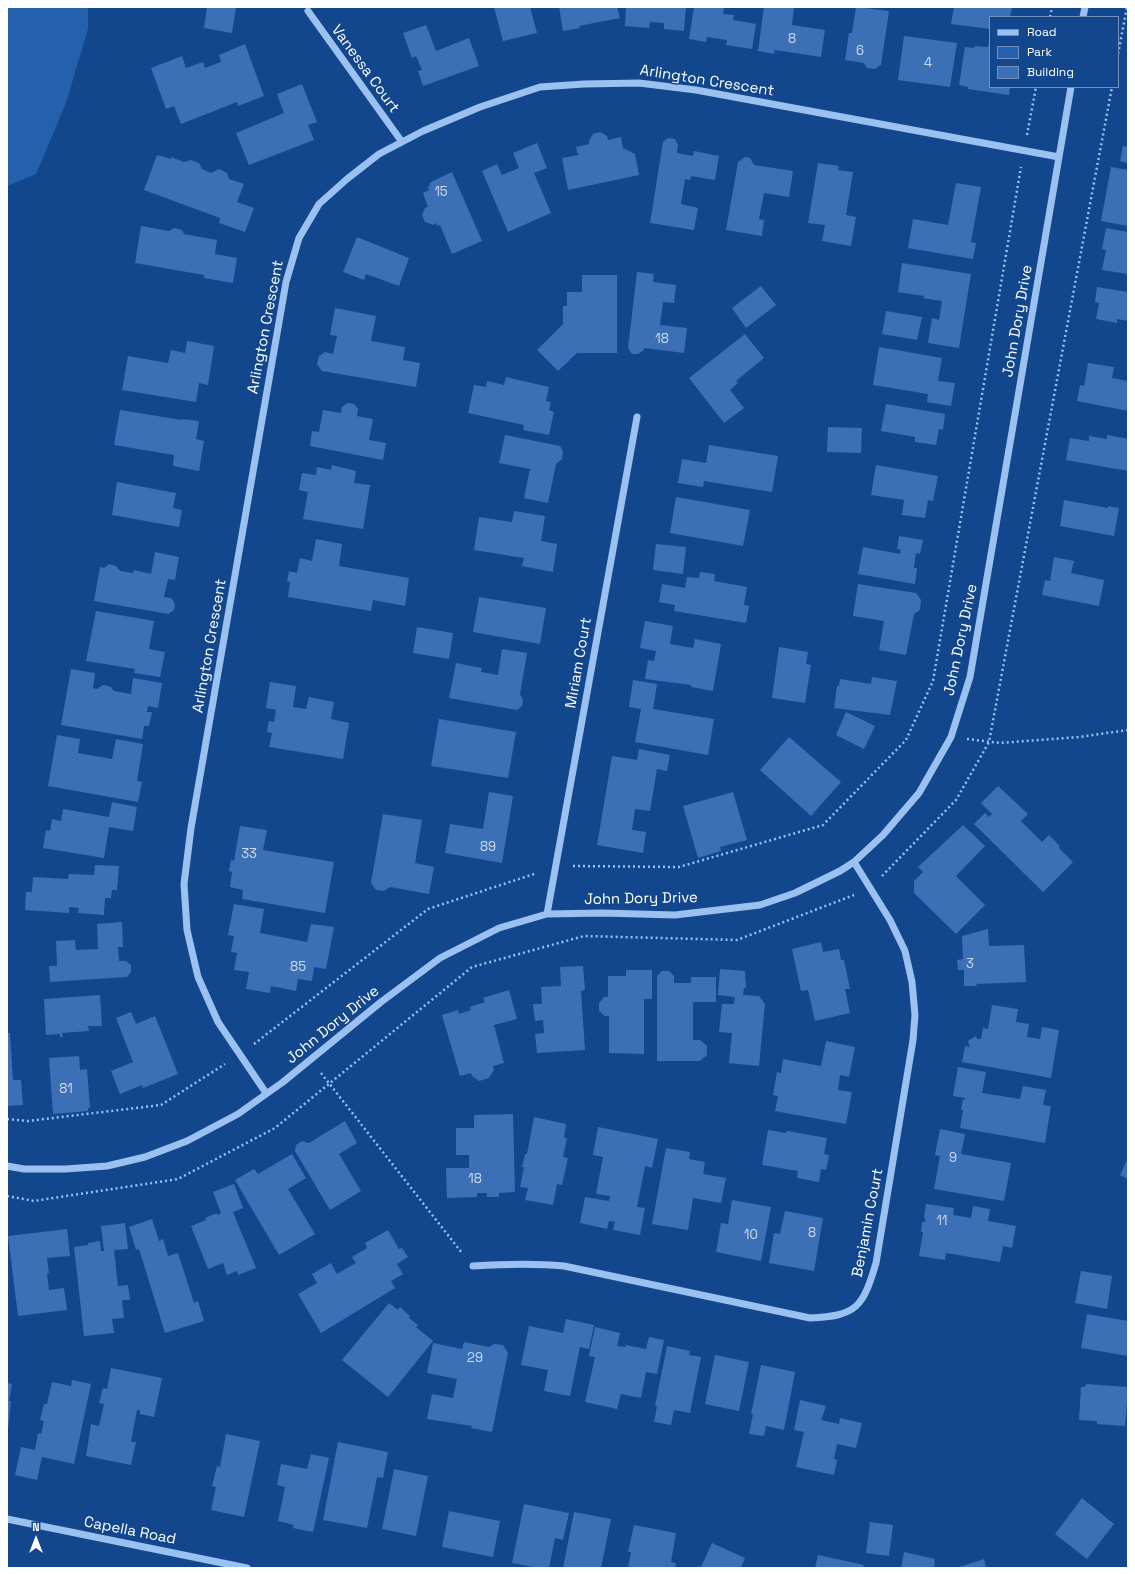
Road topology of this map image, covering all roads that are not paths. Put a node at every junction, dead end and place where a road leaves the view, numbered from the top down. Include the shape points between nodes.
1 (308, 11) dead end
2 (1071, 88) edge
3 (402, 142) junction
4 (1059, 156) junction
5 (637, 417) dead end
6 (854, 862) junction
7 (547, 914) junction
8 (266, 1093) junction
9 (7, 1166) edge
10 (472, 1266) road end
11 (7, 1519) edge
12 (247, 1568) edge

1 - 3 street, Vanessa Court
2 - 4 street, John Dory Drive
3 - 4 street, Arlington Crescent via 480,107 540,88 639,83 696,90
3 - 8 street, Arlington Crescent via 379,154 319,204 299,238 286,282 191,828 184,884 188,930 198,977 218,1022
4 - 6 street, John Dory Drive via 970,677 951,737 919,793 883,835
5 - 7 street, Miriam Court
6 - 7 street, John Dory Drive via 795,893 760,905 675,915
6 - 10 street, Benjamin Court via 890,920 905,951 912,982 915,1015 876,1264 864,1298 850,1311 832,1317 810,1318 564,1266
7 - 8 street, John Dory Drive via 499,928 440,958
8 - 9 street, John Dory Drive via 238,1114 187,1141 145,1158 107,1166 66,1169 24,1169
11 - 12 street, Capella Road

